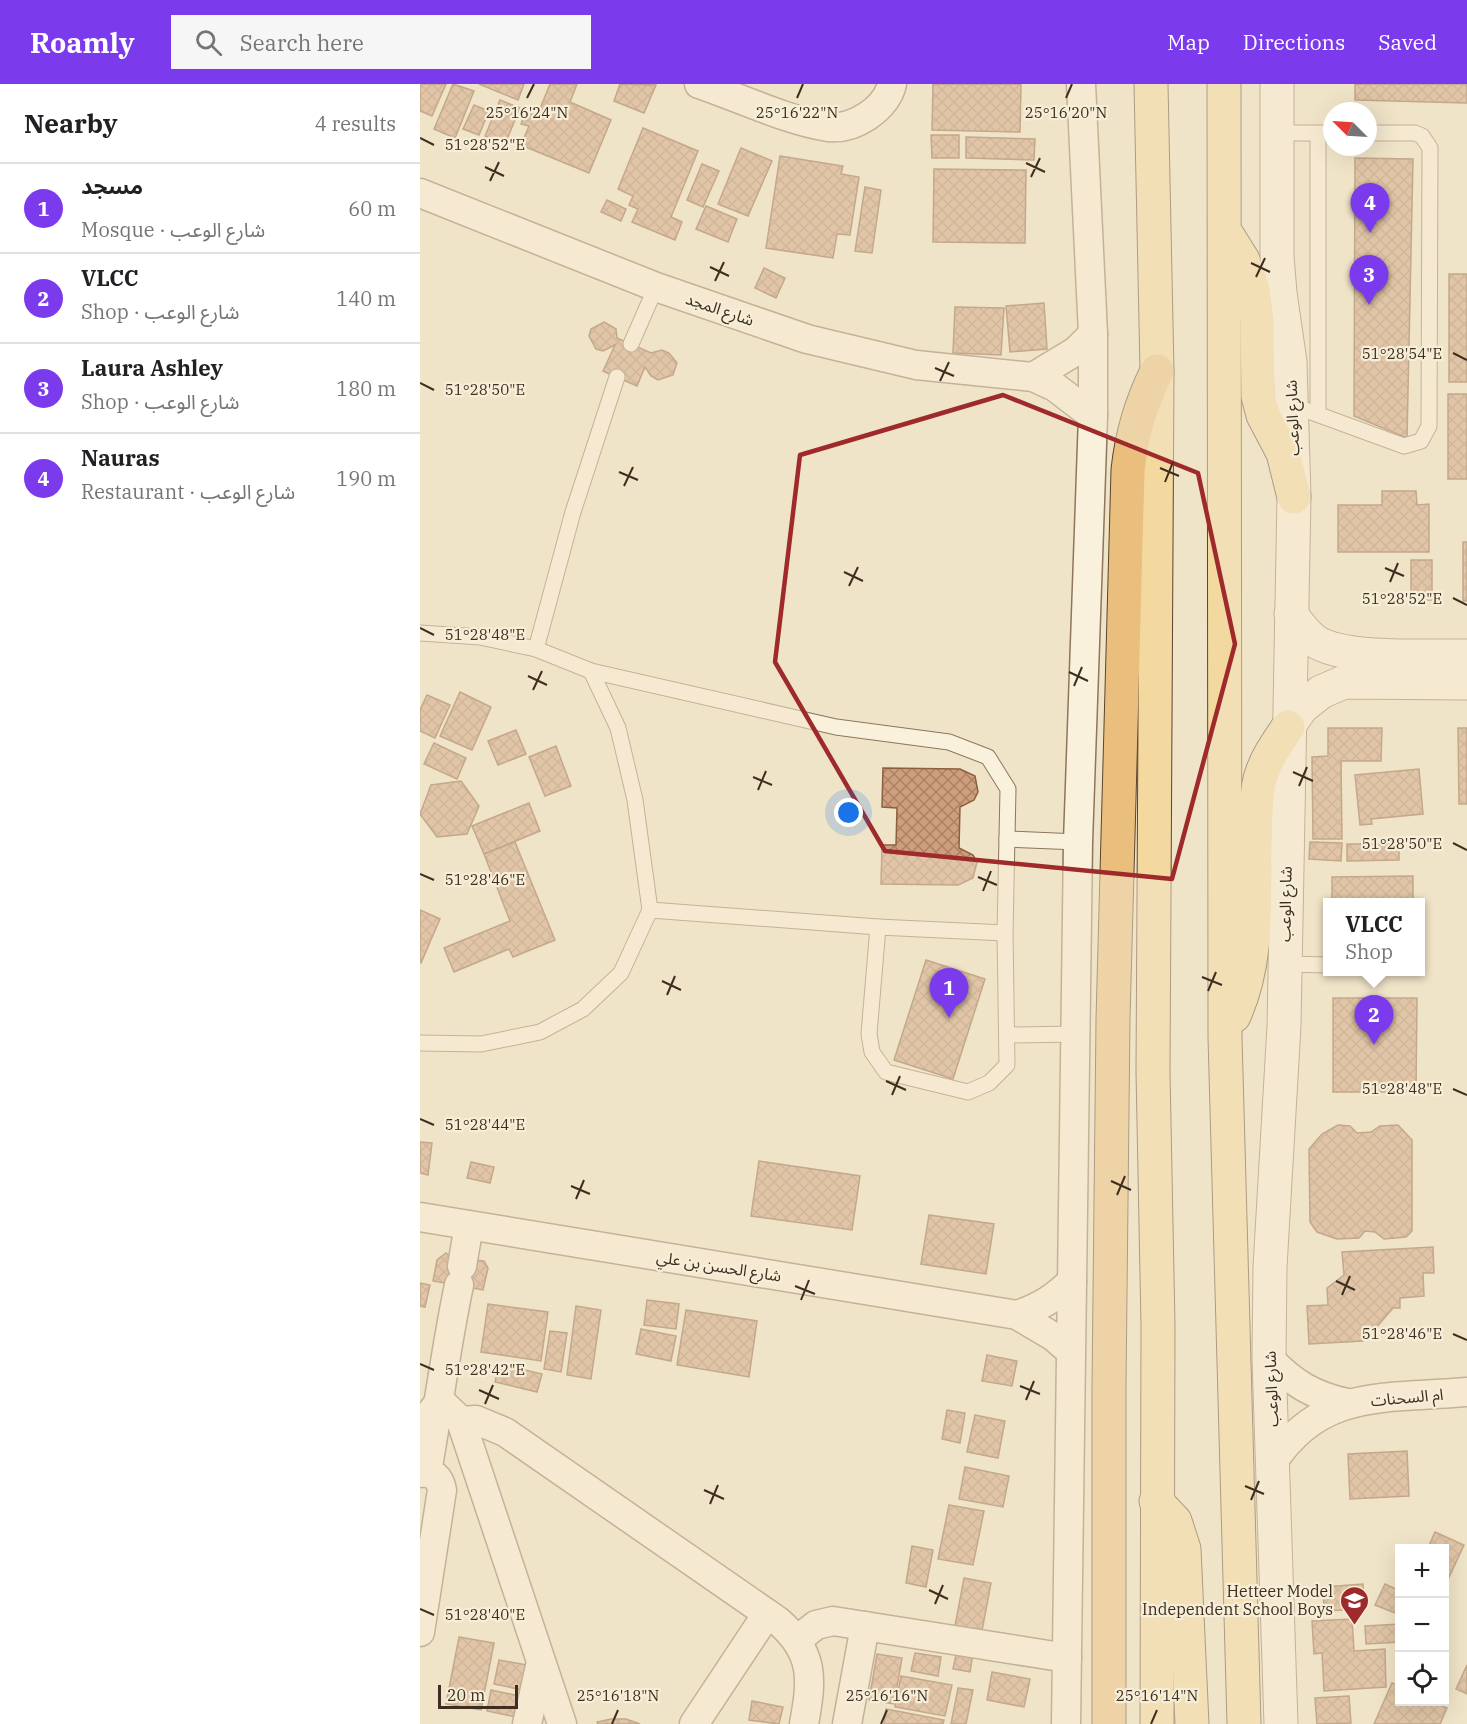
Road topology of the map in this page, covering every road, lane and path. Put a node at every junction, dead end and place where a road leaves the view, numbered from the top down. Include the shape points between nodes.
1 (699, 84) edge
2 (892, 84) edge
3 (1081, 84) edge
4 (1151, 84) edge
5 (1224, 84) edge
6 (1278, 84) edge
7 (1323, 133) edge
8 (1377, 133) edge
9 (1278, 134) junction
10 (1323, 156) edge
11 (420, 193) edge
12 (1226, 233) junction
13 (656, 286) junction
14 (1093, 334) junction
15 (631, 344) dead end
16 (1157, 371) junction
17 (617, 377) dead end
18 (1033, 377) junction
19 (1305, 408) junction
20 (1094, 416) junction
21 (1294, 497) junction
22 (1291, 614) junction
23 (420, 633) edge
24 (536, 649) junction
25 (1467, 656) edge
26 (591, 671) junction
27 (1467, 683) edge
28 (1288, 727) junction
29 (1007, 839) junction
30 (1078, 842) junction
31 (650, 910) junction
32 (878, 927) junction
33 (1005, 933) junction
34 (1284, 964) junction
35 (1323, 965) edge
36 (1075, 1034) junction
37 (1009, 1035) junction
38 (1225, 1037) junction
39 (420, 1043) edge
40 (420, 1217) edge
41 (469, 1225) junction
42 (1072, 1281) junction
43 (1017, 1315) junction
44 (1070, 1352) junction
45 (1269, 1358) junction
46 (432, 1359) edge
47 (1467, 1392) edge
48 (440, 1401) junction
49 (1347, 1403) junction
50 (462, 1420) junction
51 (420, 1427) edge
52 (1273, 1462) junction
53 (423, 1473) edge
54 (1156, 1501) junction
55 (767, 1614) junction
56 (865, 1626) junction
57 (420, 1632) edge
58 (797, 1640) junction
59 (1066, 1658) junction
60 (542, 1659) junction
61 (527, 1724) edge
62 (562, 1724) edge
63 (694, 1724) edge
64 (804, 1724) edge
65 (847, 1724) edge
66 (1066, 1724) edge
67 (1109, 1724) edge
68 (1157, 1724) edge
69 (1192, 1724) edge
70 (1244, 1724) edge
71 (1281, 1724) edge

1 - 2 street via 830,127 875,113
3 - 14 street
4 - 16 main road
5 - 12 main road
6 - 9 street, شارع الوعب
7 - 9 lane
8 - 19 lane via 1414,133 1422,136 1430,148 1429,426 1421,441 1404,446
9 - 19 street, شارع الوعب via 1280,293 1290,362
10 - 19 lane
11 - 13 street, شارع المجد
12 - 21 main road via 1243,260 1253,290 1258,396 1263,416 1283,453
12 - 38 main road
13 - 15 lane
13 - 18 street, شارع المجد via 807,339 916,365
14 - 18 street via 1076,351
14 - 20 street
16 - 54 main road via 1153,1060 1158,1325
16 - 67 highway via 1132,435 1128,470 1113,1019
17 - 24 lane via 573,512
18 - 20 street, شارع المجد via 1055,387
19 - 21 street, شارع الوعب
20 - 30 street
21 - 22 street, شارع الوعب
22 - 25 street via 1316,642 1333,650
22 - 28 street, شارع الوعب
23 - 24 lane via 480,637
24 - 26 lane
26 - 29 lane via 836,727 949,742 988,757 1008,789
26 - 31 lane via 618,728 635,800
27 - 28 street via 1344,682 1321,692 1302,707
28 - 34 street, شارع الوعب
28 - 38 main road via 1260,778 1254,949
29 - 30 lane
29 - 33 lane
30 - 36 street
31 - 32 lane
31 - 39 lane via 621,973 583,1009 540,1032 481,1044
32 - 33 lane
32 - 37 lane via 869,1034 872,1052 886,1072 968,1092 989,1083 1007,1065
33 - 37 lane
34 - 35 lane
34 - 45 street, شارع الوعب
36 - 37 lane
36 - 42 street
38 - 70 main road
40 - 41 street, شارع الحسن بن علي
41 - 43 street, شارع الحسن بن علي
41 - 46 street via 460,1275
42 - 43 street via 1056,1297
42 - 44 street
43 - 44 street, شارع الحسن بن علي via 1054,1337
44 - 59 street
45 - 49 street, ام السحنات via 1306,1390
45 - 52 street, شارع الوعب
46 - 48 street
47 - 49 street, ام السحنات
48 - 50 street
48 - 51 street
48 - 53 street
49 - 52 street, ام السحنات via 1306,1423 1287,1440
50 - 55 street via 476,1420 505,1432
50 - 60 street
52 - 71 street, شارع الوعب
53 - 57 street via 440,1482 442,1490
54 - 68 main road
54 - 69 main road via 1175,1521 1184,1549
55 - 58 street
55 - 63 street
56 - 58 street via 825,1622
56 - 59 street
56 - 65 street
58 - 64 street via 810,1671 811,1689
59 - 66 street
60 - 61 street
60 - 62 street

